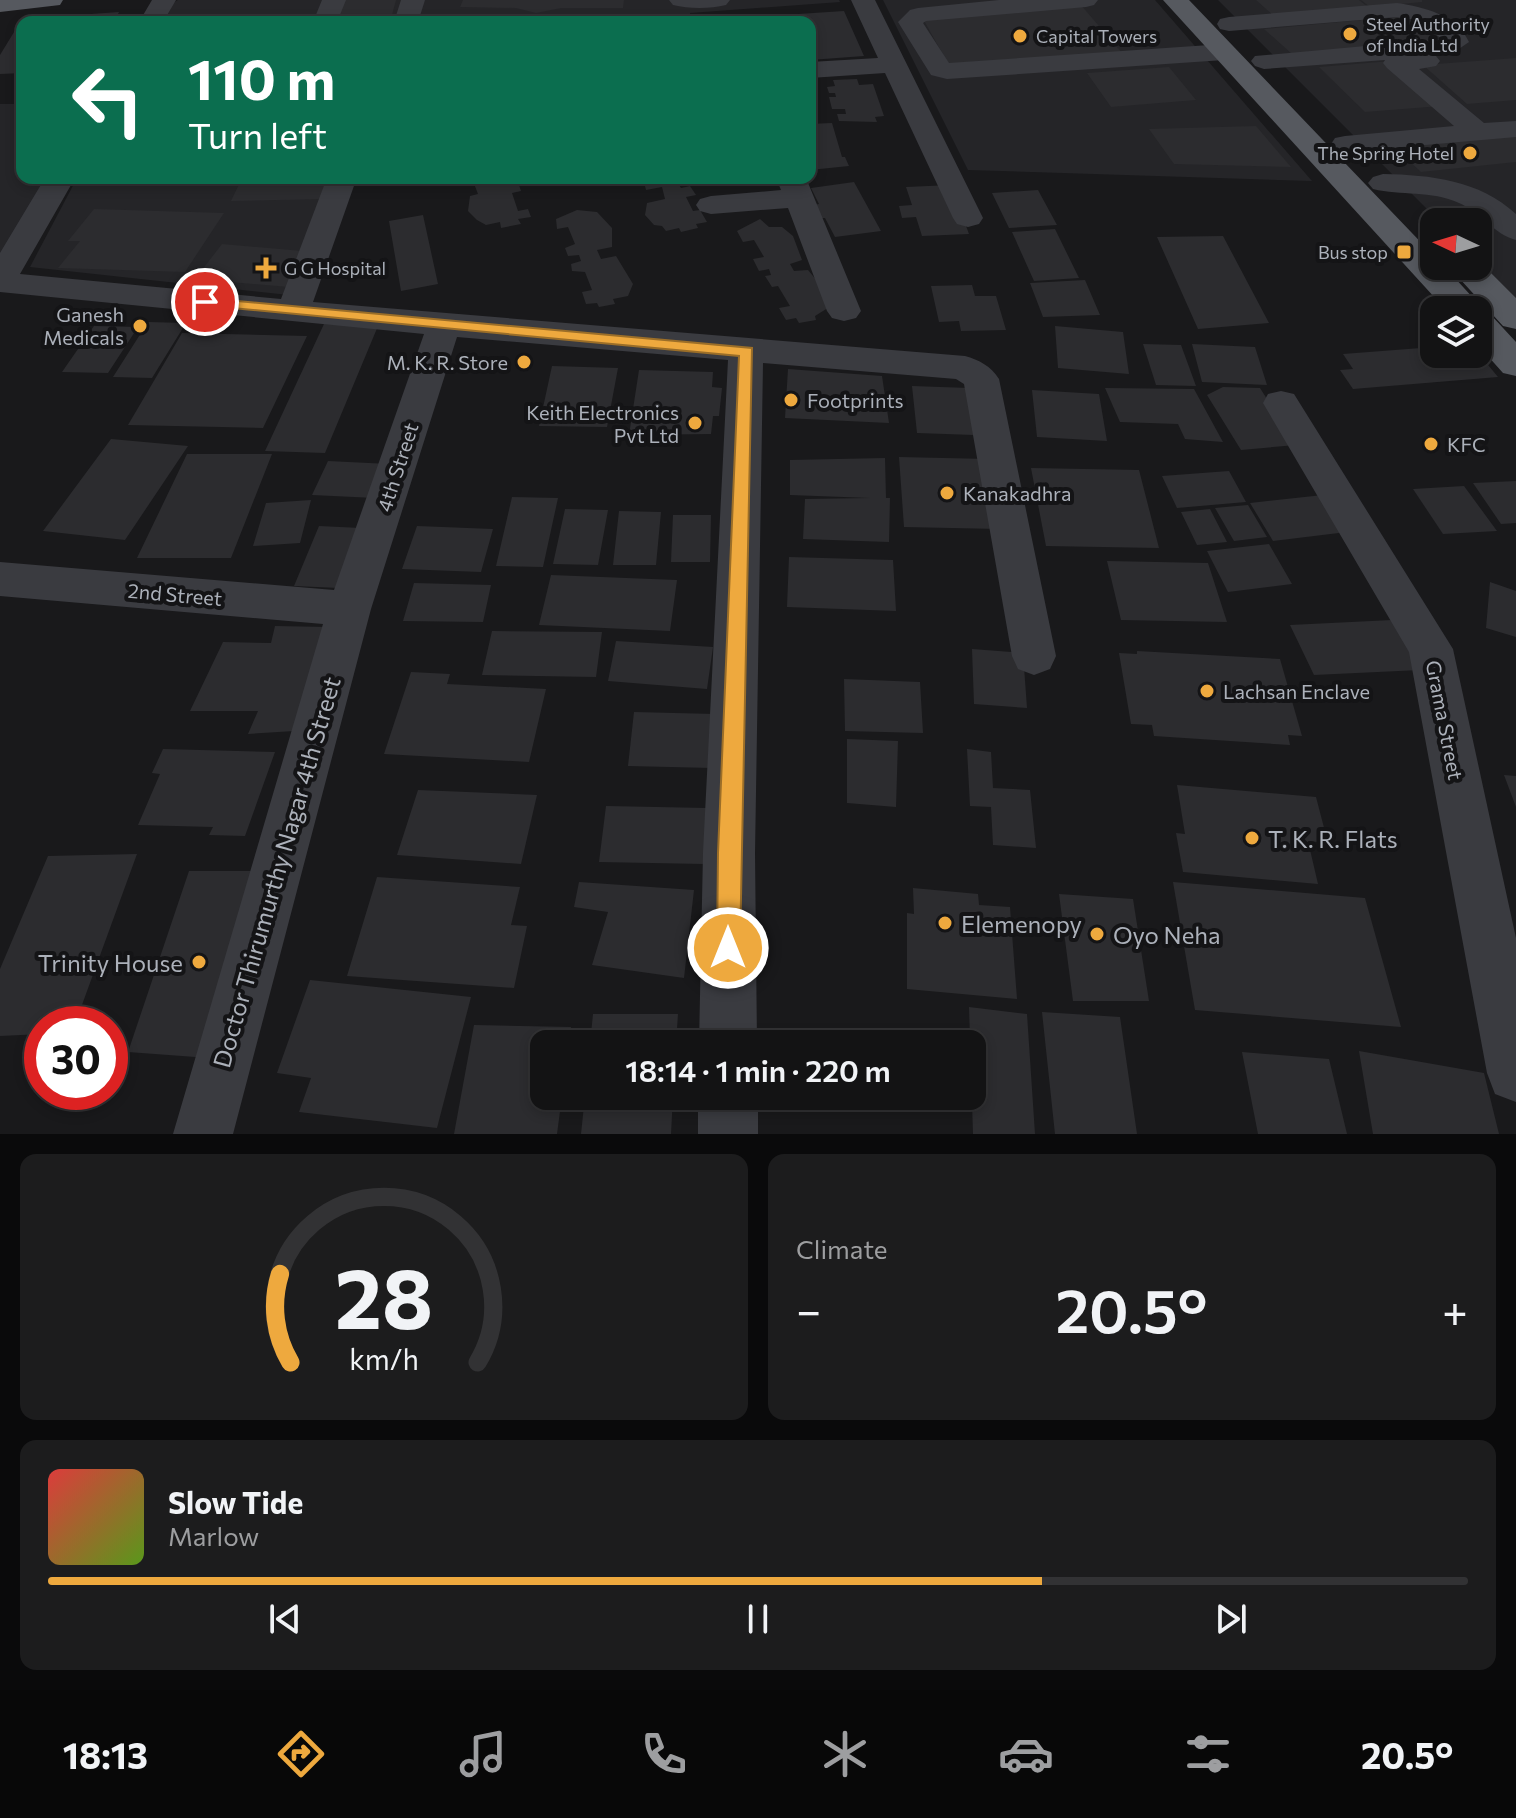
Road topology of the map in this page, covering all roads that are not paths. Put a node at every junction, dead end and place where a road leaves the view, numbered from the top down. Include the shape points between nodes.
1 (51, 0) edge
2 (681, 0) edge
3 (718, 0) edge
4 (863, 0) edge
5 (1086, 0) edge
6 (1175, 0) edge
7 (1205, 0) edge
8 (0, 5) edge
9 (1226, 38) junction
10 (1481, 57) dead end
11 (1264, 61) junction
12 (894, 65) junction
13 (816, 70) edge
14 (1516, 129) edge
15 (1477, 132) junction
16 (1345, 144) junction
17 (1383, 183) junction
18 (57, 184) edge
19 (340, 184) edge
20 (795, 188) edge
21 (711, 205) dead end
22 (1414, 214) dead end
23 (968, 218) dead end
24 (1516, 231) edge
25 (1479, 280) edge
26 (0, 281) edge
27 (1454, 296) edge
28 (293, 311) junction
29 (844, 311) dead end
30 (1516, 318) edge
31 (444, 325) junction
32 (1492, 338) edge
33 (746, 352) junction
34 (1516, 364) edge
35 (1281, 403) dead end
36 (0, 579) edge
37 (349, 609) junction
38 (1034, 656) dead end
39 (728, 1030) edge
40 (1516, 1073) edge
41 (728, 1110) edge
42 (203, 1134) edge
43 (728, 1134) edge

1 - 8 main road
2 - 3 street
4 - 12 street
5 - 9 street via 928,13 910,22 940,70 947,71
6 - 9 main road
7 - 9 main road
9 - 11 main road
9 - 11 street via 1397,10 1423,14 1457,42 1444,48
9 - 27 main road
10 - 15 street via 1396,63
11 - 16 main road
12 - 13 street
12 - 23 street
14 - 15 street
15 - 16 street
16 - 17 main road
17 - 22 main road
17 - 24 street via 1432,183 1455,189 1483,202
18 - 26 street
19 - 28 street
20 - 21 street
20 - 29 street
25 - 30 main road
26 - 28 street
28 - 31 street
31 - 33 street
31 - 37 street, 4th Street
32 - 34 main road
33 - 38 street via 975,372 981,379
33 - 39 street via 729,837
35 - 40 street, Grama Street via 1431,649
36 - 37 street, 2nd Street
37 - 42 street, Doctor Thirumurthy Nagar 4th Street
41 - 43 street

